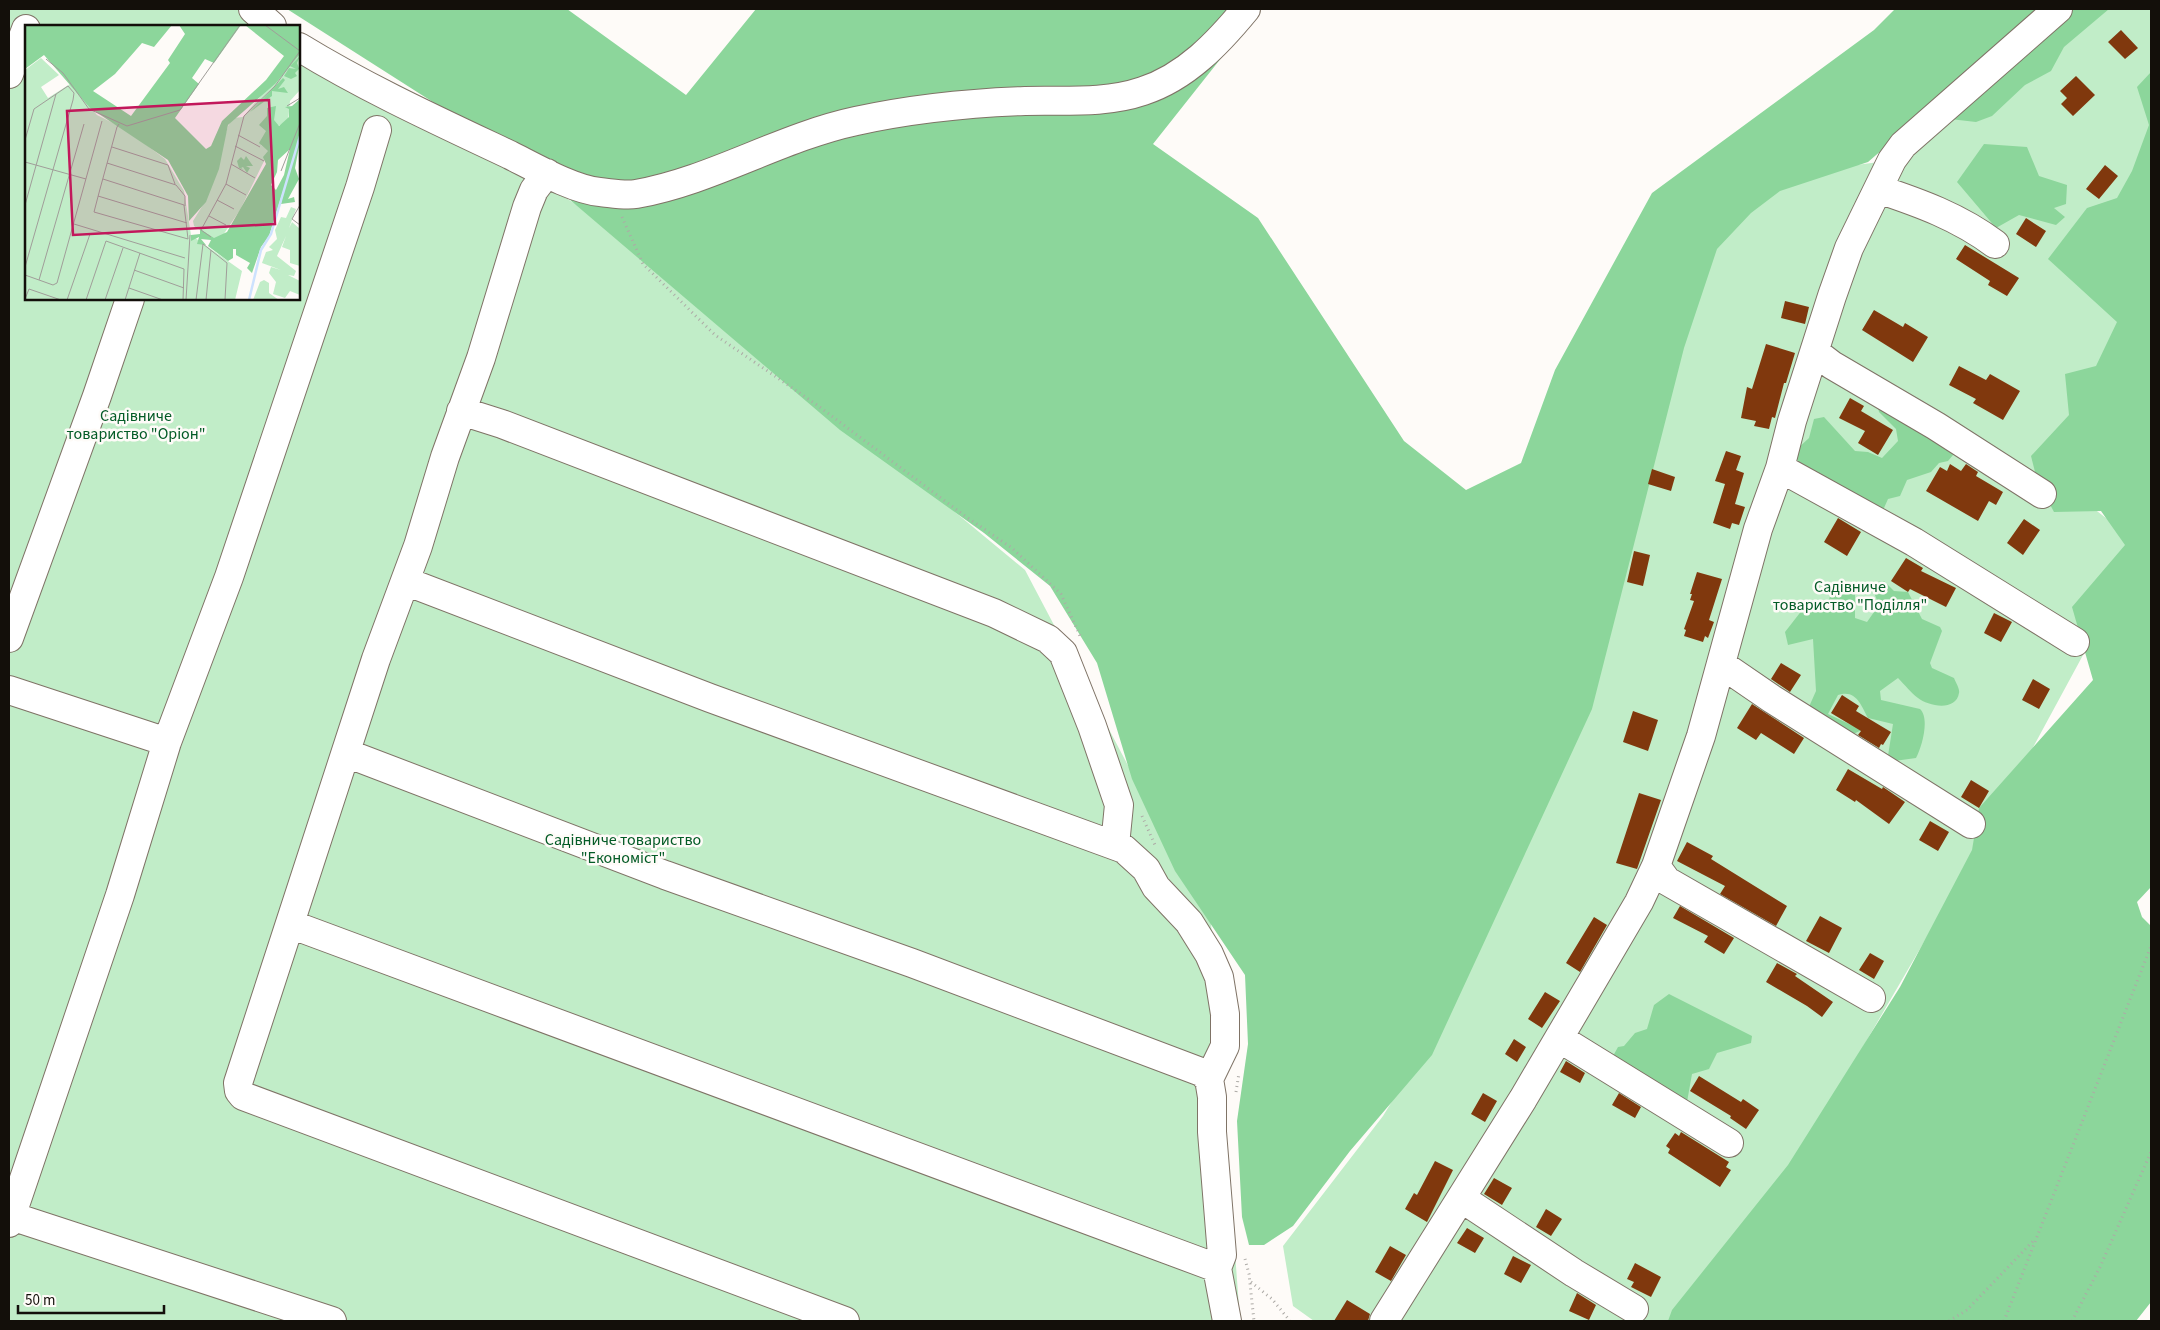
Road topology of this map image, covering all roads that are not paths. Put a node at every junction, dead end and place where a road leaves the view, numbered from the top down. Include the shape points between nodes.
1 (34, 9) edge
2 (253, 9) edge
3 (1246, 9) edge
4 (2058, 9) edge
5 (28, 25) edge
6 (271, 25) edge
7 (25, 33) edge
8 (300, 48) edge
9 (9, 74) edge
10 (377, 130) dead end
11 (547, 173) junction
12 (1878, 189) junction
13 (1995, 244) dead end
14 (130, 300) edge
15 (1815, 352) junction
16 (462, 411) junction
17 (1780, 468) junction
18 (2042, 494) dead end
19 (405, 581) junction
20 (9, 638) edge
21 (2075, 642) dead end
22 (1721, 664) junction
23 (9, 690) edge
24 (167, 742) junction
25 (346, 753) junction
26 (1971, 824) dead end
27 (1115, 845) junction
28 (1656, 866) junction
29 (290, 924) junction
30 (1871, 998) dead end
31 (1559, 1038) junction
32 (1209, 1078) junction
33 (1729, 1143) dead end
34 (1461, 1198) junction
35 (10, 1219) edge
36 (1217, 1268) junction
37 (1634, 1309) dead end
38 (332, 1321) edge
39 (845, 1321) edge
40 (1227, 1321) edge
41 (1384, 1321) edge

1 - 5 street
2 - 6 street
3 - 11 street via 1207,52 1174,78 1142,92 1104,100 1022,101 856,121 816,131 681,182 634,195 596,192
4 - 12 street via 1903,145
7 - 9 street
8 - 11 street via 354,81
10 - 24 street via 229,577
11 - 16 street via 534,190 527,207
12 - 13 street via 1939,210
12 - 15 street via 1849,248
14 - 20 street
15 - 17 street
15 - 18 street
16 - 19 street
16 - 27 street via 994,613 1048,640 1063,653 1119,805
17 - 21 street via 1914,542
17 - 22 street via 1758,529
19 - 25 street
19 - 27 street via 673,684
22 - 26 street
22 - 28 street via 1698,746
23 - 24 street
24 - 35 street via 120,895
25 - 29 street
25 - 32 street via 665,875 1160,1056
27 - 32 street via 1146,869 1156,887 1189,922 1219,977 1225,1014 1225,1046
28 - 30 street via 1667,881
28 - 31 street via 1639,902
29 - 36 street
29 - 39 street via 238,1083 238,1092 243,1096
31 - 33 street
31 - 34 street
32 - 36 street via 1222,1255
34 - 37 street
34 - 41 street
35 - 38 street via 210,1279
36 - 40 street

